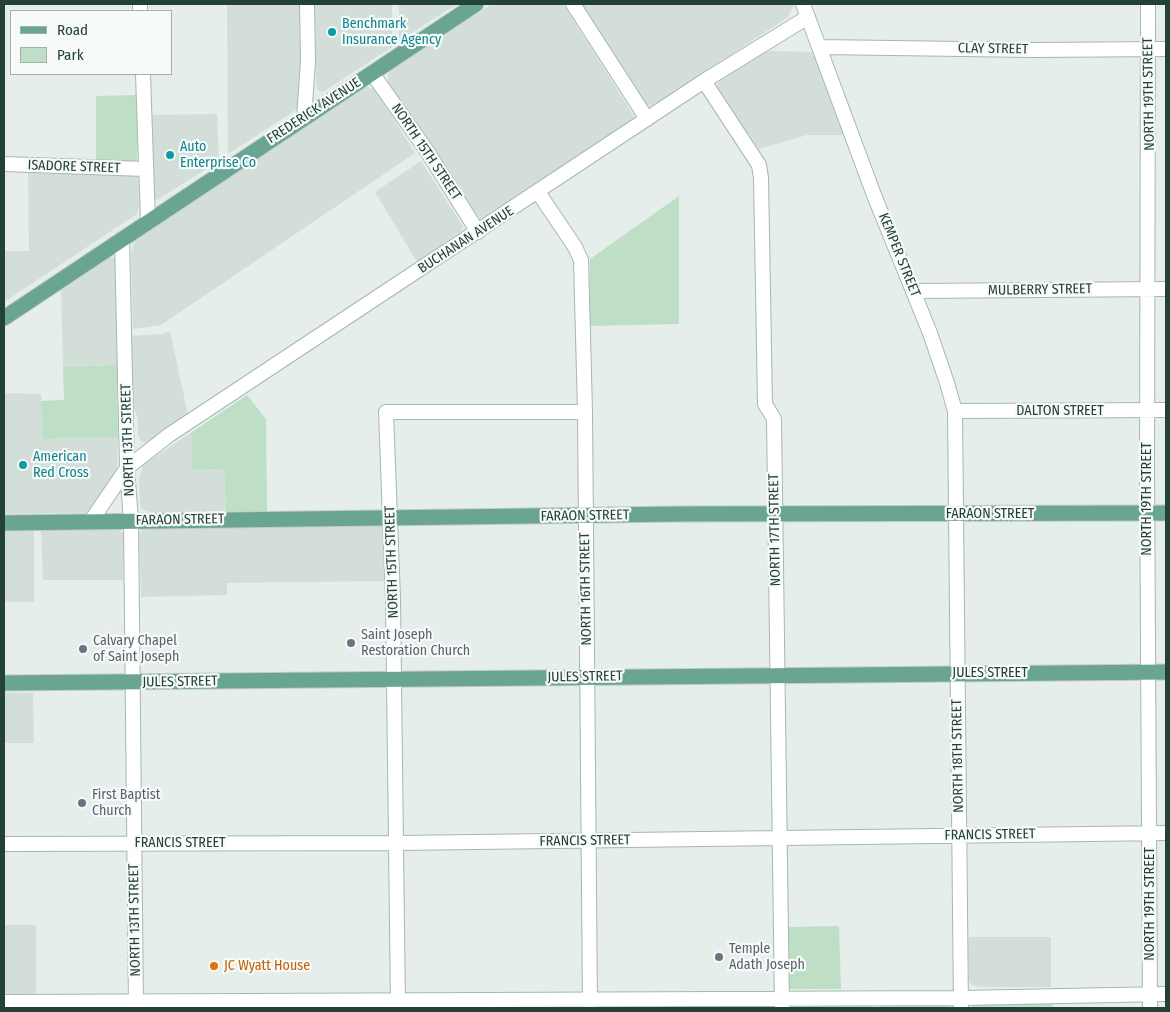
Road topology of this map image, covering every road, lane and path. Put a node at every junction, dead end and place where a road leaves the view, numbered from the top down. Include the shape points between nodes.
1 (307, 4) edge
2 (476, 4) edge
3 (573, 4) edge
4 (803, 4) edge
5 (1148, 4) edge
6 (808, 17) junction
7 (820, 47) junction
8 (1148, 49) junction
9 (1166, 49) edge
10 (372, 73) junction
11 (143, 75) edge
12 (704, 81) junction
13 (304, 119) junction
14 (647, 119) junction
15 (4, 164) edge
16 (145, 169) junction
17 (538, 192) junction
18 (148, 222) junction
19 (478, 232) junction
20 (122, 238) junction
21 (1148, 289) junction
22 (1166, 289) edge
23 (914, 291) junction
24 (4, 318) edge
25 (1147, 410) junction
26 (1166, 410) edge
27 (955, 411) junction
28 (585, 412) junction
29 (127, 468) junction
30 (1166, 512) edge
31 (1147, 513) junction
32 (775, 514) junction
33 (955, 514) junction
34 (585, 516) junction
35 (391, 517) junction
36 (91, 521) junction
37 (131, 521) junction
38 (4, 522) edge
39 (1149, 672) junction
40 (1166, 672) edge
41 (957, 674) junction
42 (778, 675) junction
43 (587, 677) junction
44 (395, 680) junction
45 (4, 683) edge
46 (133, 683) junction
47 (1166, 833) edge
48 (1150, 834) junction
49 (959, 836) junction
50 (778, 838) junction
51 (588, 841) junction
52 (134, 843) junction
53 (398, 843) junction
54 (4, 844) edge
55 (1166, 994) edge
56 (1150, 1001) edge
57 (4, 1002) edge
58 (590, 1003) edge
59 (782, 1003) edge
60 (961, 1003) edge
61 (235, 1004) edge
62 (136, 1005) edge
63 (398, 1005) edge

1 - 13 street via 308,62
2 - 10 main road, FREDERICK AVENUE
3 - 14 street
4 - 6 street, KEMPER STREET
5 - 8 street, NORTH 19TH STREET
6 - 7 street, KEMPER STREET
6 - 12 street, BUCHANAN AVENUE
7 - 8 street, CLAY STREET
7 - 23 street, KEMPER STREET via 874,195
8 - 9 street, CLAY STREET
8 - 21 street, NORTH 19TH STREET
10 - 13 main road, FREDERICK AVENUE
10 - 19 street, NORTH 15TH STREET
11 - 16 street
12 - 14 street, BUCHANAN AVENUE
12 - 32 street, NORTH 17TH STREET via 759,165 765,404 774,419
13 - 18 main road, FREDERICK AVENUE
14 - 17 street, BUCHANAN AVENUE
15 - 16 street, ISADORE STREET
16 - 18 street
17 - 19 street, BUCHANAN AVENUE
17 - 28 street, NORTH 16TH STREET via 581,260
18 - 20 main road, FREDERICK AVENUE
19 - 29 street, BUCHANAN AVENUE via 169,435
20 - 24 main road, FREDERICK AVENUE
20 - 29 street, NORTH 13TH STREET
21 - 22 street, MULBERRY STREET
21 - 23 street, MULBERRY STREET
21 - 25 street, NORTH 19TH STREET
23 - 27 street, KEMPER STREET
25 - 26 street, DALTON STREET
25 - 27 street, DALTON STREET
25 - 31 street, NORTH 19TH STREET
27 - 33 street, KEMPER STREET
28 - 34 street, NORTH 16TH STREET
28 - 35 street, NORTH 15TH STREET via 386,412
29 - 36 street, BUCHANAN AVENUE
29 - 37 street, NORTH 13TH STREET
30 - 31 main road, FARAON STREET
31 - 33 main road, FARAON STREET
31 - 39 street, NORTH 19TH STREET
32 - 33 main road, FARAON STREET
32 - 34 main road, FARAON STREET
32 - 42 street, NORTH 17TH STREET
33 - 41 street, NORTH 18TH STREET
34 - 35 main road, FARAON STREET
34 - 43 street, NORTH 16TH STREET
35 - 37 main road, FARAON STREET
35 - 44 street, NORTH 15TH STREET
36 - 37 main road, FARAON STREET
36 - 38 main road, FARAON STREET
37 - 46 street, NORTH 13TH STREET
39 - 40 main road, JULES STREET
39 - 41 main road, JULES STREET
39 - 48 street, NORTH 19TH STREET
41 - 42 main road, JULES STREET
41 - 49 street, NORTH 18TH STREET
42 - 43 main road, JULES STREET
42 - 50 street, NORTH 17TH STREET
43 - 44 main road, JULES STREET
43 - 51 street, NORTH 16TH STREET
44 - 46 main road, JULES STREET
44 - 53 street, NORTH 15TH STREET
45 - 46 main road, JULES STREET
46 - 52 street, NORTH 13TH STREET
47 - 48 street, FRANCIS STREET
48 - 49 street, FRANCIS STREET
48 - 56 street, NORTH 19TH STREET
49 - 50 street, FRANCIS STREET
49 - 60 street, NORTH 18TH STREET
50 - 51 street, FRANCIS STREET
50 - 59 street, NORTH 17TH STREET
51 - 53 street, FRANCIS STREET
51 - 58 street, NORTH 16TH STREET
52 - 53 street, FRANCIS STREET
52 - 54 street, FRANCIS STREET
52 - 62 street, NORTH 13TH STREET
53 - 63 street, NORTH 15TH STREET
55 - 56 street
56 - 60 street
57 - 62 street
58 - 59 street
58 - 63 street
59 - 60 street
61 - 62 street
61 - 63 street

